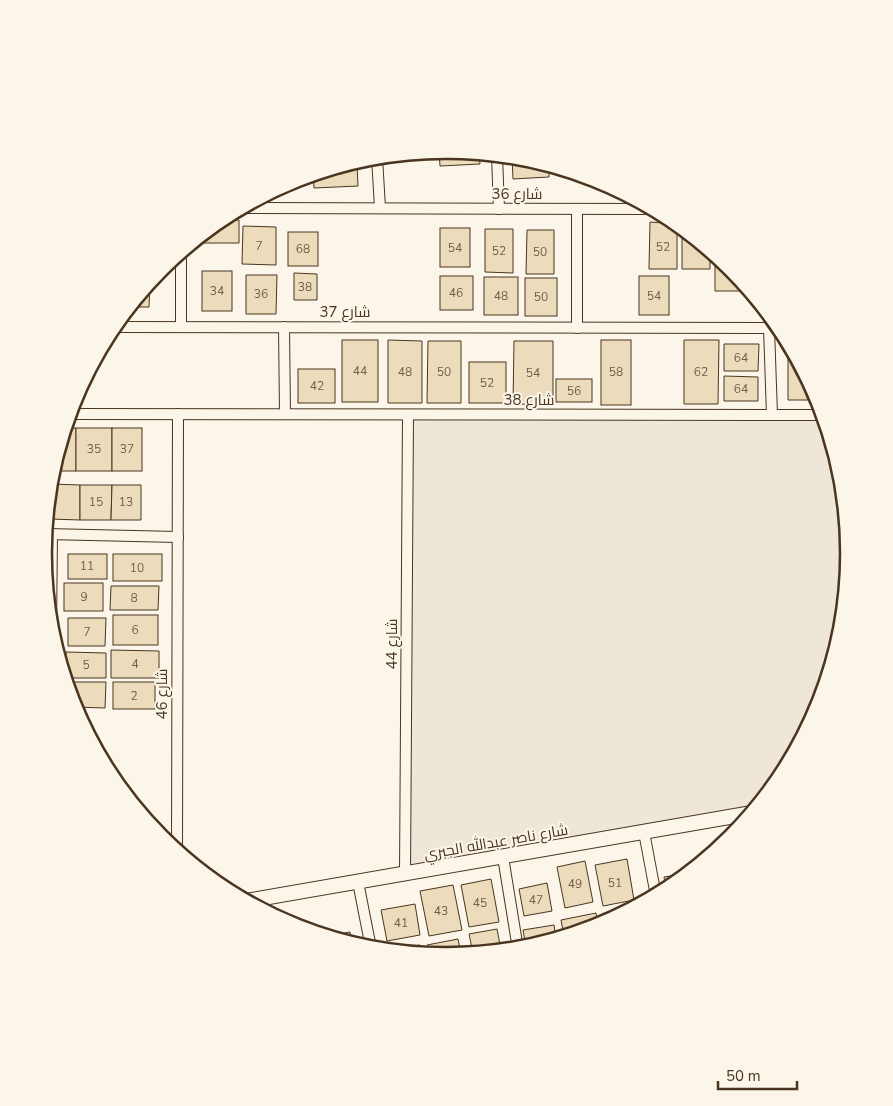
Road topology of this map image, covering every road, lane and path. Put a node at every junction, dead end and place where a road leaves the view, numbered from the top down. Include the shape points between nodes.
1 (497, 162) edge
2 (378, 166) edge
3 (266, 203) edge
4 (380, 208) junction
5 (499, 209) junction
6 (577, 209) junction
7 (638, 209) edge
8 (181, 262) edge
9 (124, 327) edge
10 (181, 327) junction
11 (284, 327) junction
12 (577, 328) junction
13 (769, 328) joint
14 (79, 411) edge
15 (178, 414) junction
16 (285, 414) junction
17 (408, 414) junction
18 (772, 415) junction
19 (816, 415) edge
20 (53, 534) edge
21 (178, 537) junction
22 (741, 815) edge
23 (644, 832) junction
24 (177, 840) edge
25 (503, 857) junction
26 (405, 874) junction
27 (358, 882) junction
28 (654, 888) edge
29 (257, 898) edge
30 (369, 939) edge
31 (517, 940) edge

1 - 5 street
2 - 4 street
3 - 4 street, شارع 36
4 - 5 street, شارع 36
5 - 6 street, شارع 36
6 - 7 street, شارع 36
6 - 12 street
8 - 10 street
9 - 10 street, شارع 37
10 - 11 street, شارع 37
11 - 12 street, شارع 37
11 - 16 street
12 - 13 street, شارع 37
13 - 18 street
14 - 15 street, شارع 38
15 - 16 street, شارع 38
15 - 21 street, شارع 46
16 - 17 street, شارع 38
17 - 18 street, شارع 38
17 - 26 street, شارع 44
18 - 19 street, شارع 38
20 - 21 street
21 - 24 street, شارع 46
22 - 23 street, شارع ناصر عبدالله الجبري
23 - 25 street, شارع ناصر عبدالله الجبري
23 - 28 street
25 - 26 street, شارع ناصر عبدالله الجبري
25 - 31 street
26 - 27 street, شارع ناصر عبدالله الجبري
27 - 29 street, شارع ناصر عبدالله الجبري
27 - 30 street

